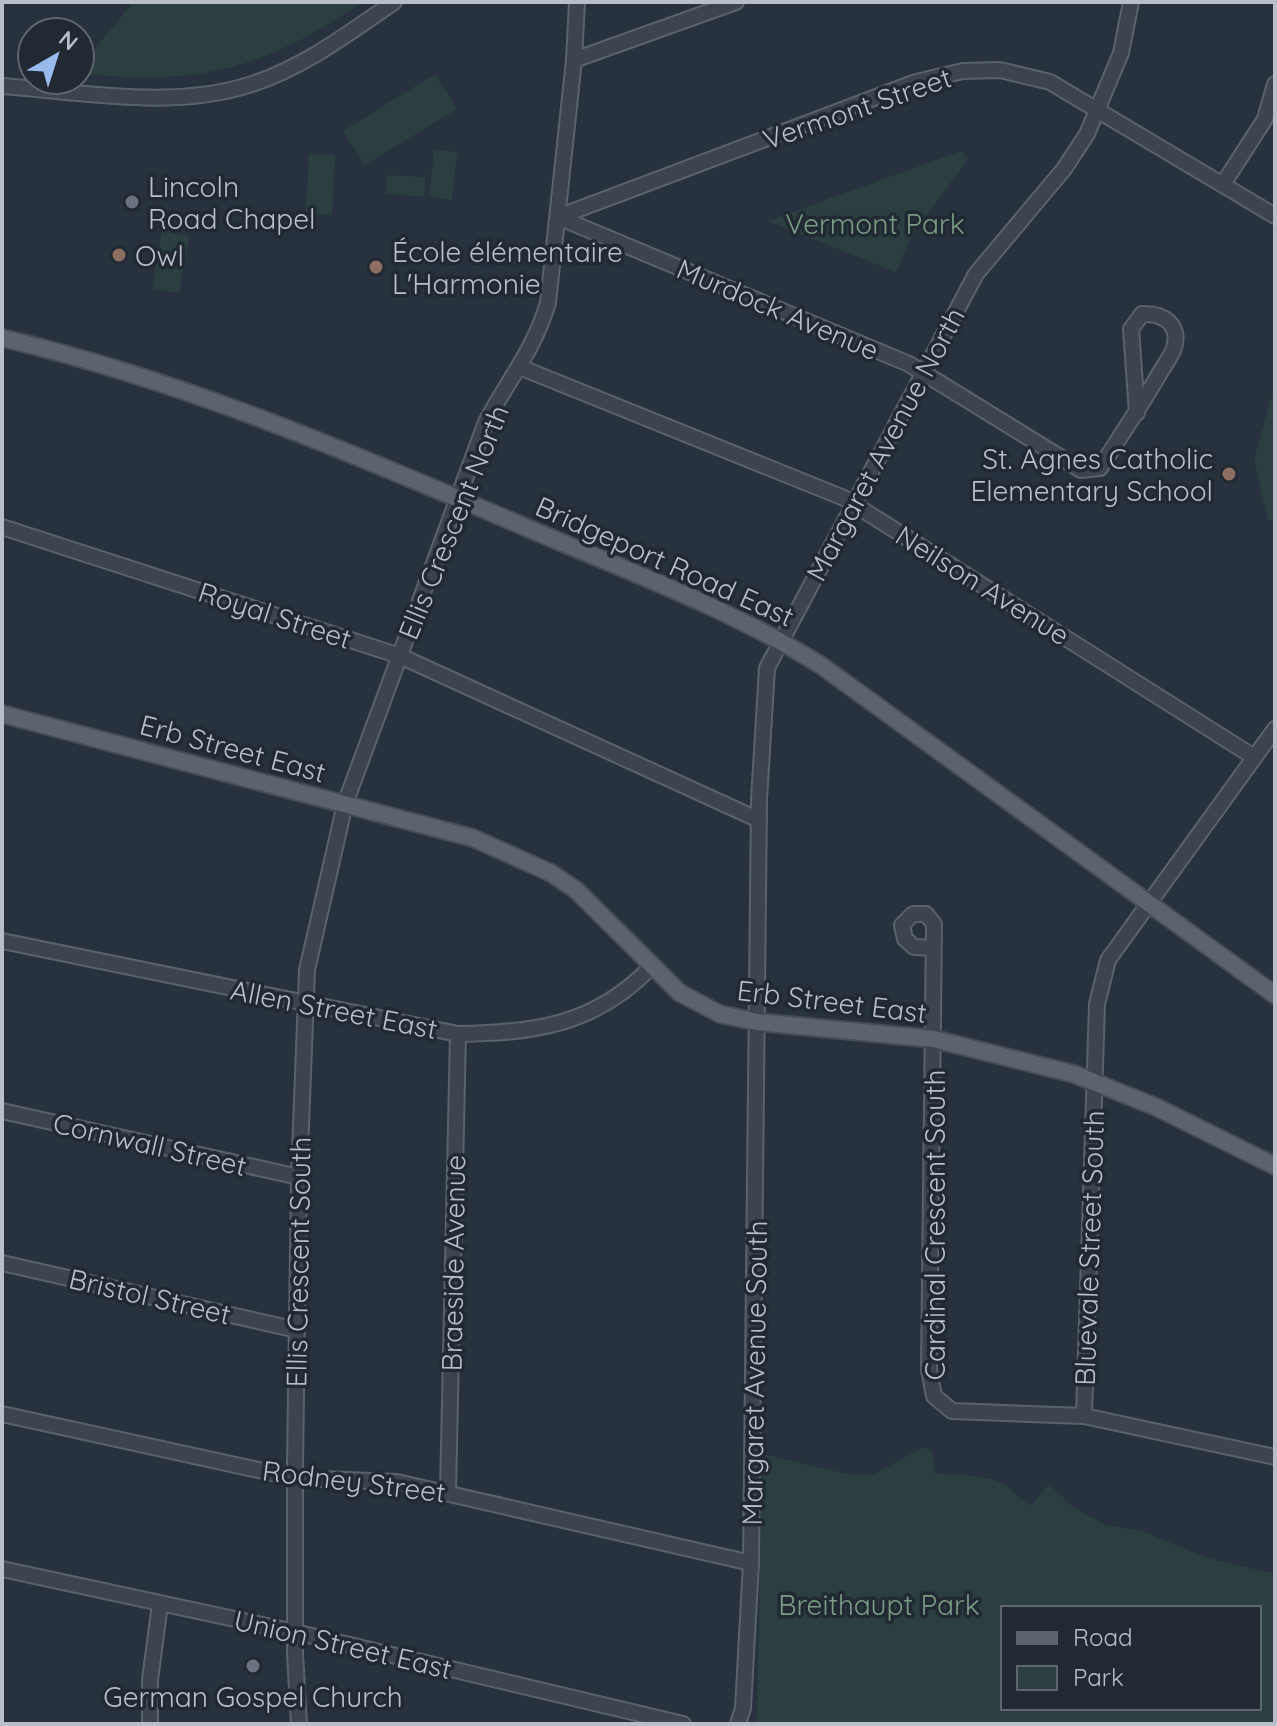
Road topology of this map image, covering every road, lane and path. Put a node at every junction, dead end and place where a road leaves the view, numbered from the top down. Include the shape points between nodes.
1 (394, 2) edge
2 (577, 2) edge
3 (736, 2) edge
4 (1131, 2) edge
5 (574, 60) junction
6 (1275, 84) edge
7 (2, 86) edge
8 (1099, 109) junction
9 (1223, 184) junction
10 (1275, 216) edge
11 (558, 217) junction
12 (2, 338) edge
13 (522, 368) junction
14 (923, 373) junction
15 (1137, 413) junction
16 (459, 499) junction
17 (853, 503) junction
18 (2, 527) edge
19 (781, 640) junction
20 (400, 656) junction
21 (2, 714) edge
22 (1275, 729) edge
23 (1254, 757) junction
24 (345, 804) junction
25 (759, 820) junction
26 (1149, 903) junction
27 (2, 941) edge
28 (933, 948) dead end
29 (651, 967) junction
30 (1275, 995) edge
31 (303, 1001) junction
32 (757, 1022) junction
33 (458, 1034) junction
34 (934, 1039) junction
35 (1094, 1080) junction
36 (2, 1111) edge
37 (1275, 1166) edge
38 (299, 1177) junction
39 (2, 1263) edge
40 (297, 1330) junction
41 (2, 1414) edge
42 (1084, 1416) junction
43 (1275, 1457) edge
44 (295, 1478) junction
45 (448, 1492) junction
46 (751, 1563) junction
47 (2, 1569) edge
48 (160, 1604) junction
49 (295, 1632) junction
50 (150, 1724) edge
51 (299, 1724) edge
52 (683, 1724) edge
53 (738, 1724) edge

1 - 7 street via 282,73 211,94
2 - 5 street, Ellis Crescent North
3 - 5 street
4 - 8 street, Margaret Avenue North via 1121,53
5 - 11 street, Ellis Crescent North
6 - 9 street via 1265,119
8 - 9 street, Vermont Street
8 - 11 street, Vermont Street via 1050,82 1000,70 963,71 916,82
8 - 14 street, Margaret Avenue North via 1064,169 976,274
9 - 10 street, Vermont Street
11 - 13 street, Ellis Crescent North via 548,303
11 - 14 street, Murdock Avenue
12 - 16 main road, Bridgeport Road East via 95,360 211,399
13 - 16 street, Ellis Crescent North via 486,422
13 - 17 street, Neilson Avenue
14 - 15 street, Murdock Avenue via 1081,470 1100,468
14 - 17 street, Margaret Avenue North
15 - 15 street, Murdock Avenue via 1174,348 1167,318 1156,313 1142,314 1131,329
16 - 19 main road, Bridgeport Road East
16 - 20 street, Ellis Crescent North
17 - 19 street, Margaret Avenue North
17 - 23 street, Neilson Avenue
18 - 20 street, Royal Street
19 - 25 street, Margaret Avenue North via 765,678
19 - 26 main road, Bridgeport Road East
20 - 24 street, Ellis Crescent North
20 - 25 street, Royal Street
21 - 24 main road, Erb Street East
22 - 23 street, Bluevale Street South
23 - 26 street, Bluevale Street South
24 - 29 main road, Erb Street East via 473,838 551,873 599,910
24 - 31 street, Ellis Crescent South
25 - 32 street, Margaret Avenue North
26 - 30 main road, Bridgeport Road East
26 - 35 street, Bluevale Street South via 1108,960 1097,1004
27 - 31 street, Allen Street East
28 - 34 street
29 - 32 main road, Erb Street East via 697,1004
29 - 33 street, Allen Street East via 621,993 572,1020 529,1031
31 - 33 street, Allen Street East
31 - 38 street, Ellis Crescent South
32 - 34 main road, Erb Street East
32 - 46 street, Margaret Avenue South
33 - 45 street, Braeside Avenue
34 - 35 main road, Erb Street East
34 - 42 street, Cardinal Crescent South via 929,1370 934,1396 952,1411 968,1414
35 - 37 main road, Erb Street East
35 - 42 street, Bluevale Street South
36 - 38 street, Cornwall Street
38 - 40 street, Ellis Crescent South
39 - 40 street, Bristol Street
40 - 44 street, Ellis Crescent South
41 - 44 street, Rodney Street
42 - 43 street, Cardinal Crescent South
44 - 45 street, Rodney Street via 397,1482
44 - 49 street, Ellis Crescent South
45 - 46 street, Rodney Street
46 - 53 street, Margaret Avenue South
47 - 48 street, Union Street East
48 - 49 street, Union Street East
48 - 50 street
49 - 51 street, Ellis Crescent South
49 - 52 street, Union Street East

